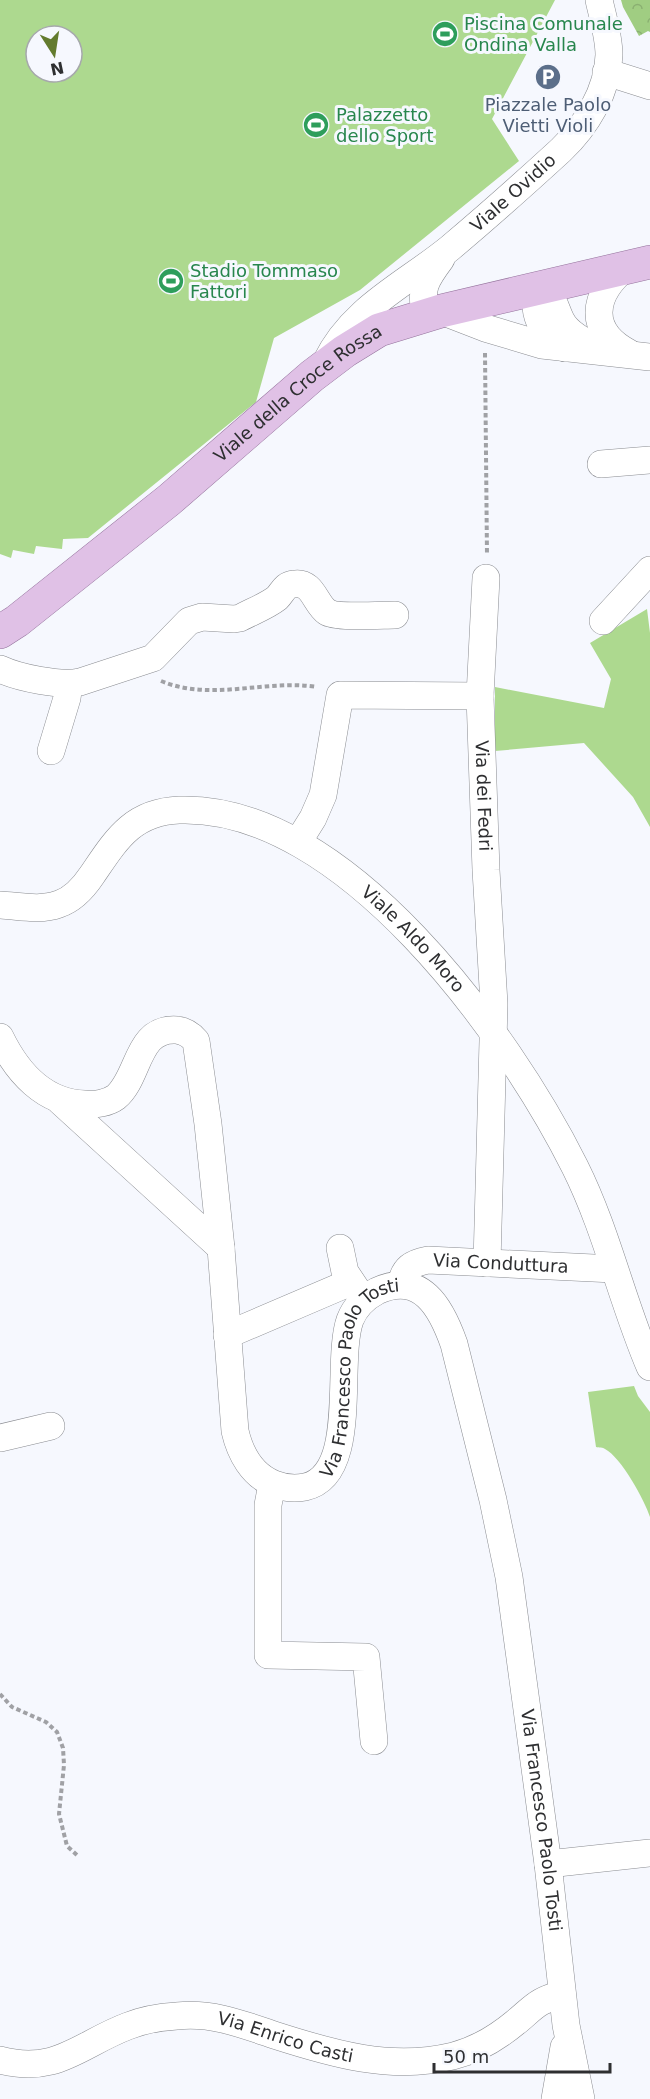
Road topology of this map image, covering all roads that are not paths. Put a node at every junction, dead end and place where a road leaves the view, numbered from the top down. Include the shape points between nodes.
1 (599, 0) edge
2 (606, 72) junction
3 (650, 86) edge
4 (449, 249) junction
5 (638, 265) edge
6 (419, 271) junction
7 (541, 286) junction
8 (427, 314) junction
9 (565, 348) junction
10 (602, 350) junction
11 (640, 355) edge
12 (324, 366) junction
13 (650, 460) edge
14 (601, 464) dead end
15 (650, 570) edge
16 (486, 578) road end
17 (395, 615) dead end
18 (603, 621) dead end
19 (0, 632) edge
20 (0, 669) edge
21 (69, 684) junction
22 (480, 696) junction
23 (51, 751) dead end
24 (298, 842) junction
25 (0, 905) edge
26 (494, 1033) junction
27 (0, 1037) edge
28 (60, 1101) junction
29 (221, 1248) junction
30 (340, 1248) dead end
31 (487, 1263) junction
32 (614, 1269) junction
33 (402, 1284) junction
34 (357, 1291) junction
35 (227, 1335) junction
36 (650, 1367) edge
37 (51, 1426) dead end
38 (0, 1438) edge
39 (272, 1484) junction
40 (374, 1741) dead end
41 (650, 1853) edge
42 (548, 1864) junction
43 (562, 1994) junction
44 (567, 2031) junction
45 (0, 2060) edge
46 (555, 2099) edge
47 (581, 2099) edge

1 - 2 street, Viale Ovidio via 608,45
2 - 3 street
2 - 4 street, Viale Ovidio via 591,111 569,142
4 - 6 street, Viale Ovidio
4 - 8 street, Viale Ovidio via 424,285
5 - 7 main road, Viale della Croce Rossa
5 - 11 street via 607,287 599,309 605,333 614,343
6 - 8 street, Viale Ovidio via 406,282 400,294 404,311
6 - 12 street, Viale Ovidio via 357,319
7 - 8 main road, Viale della Croce Rossa
7 - 9 street via 536,304 540,321 549,336
7 - 10 street via 553,299 564,325 587,344
8 - 9 street
8 - 12 main road, Viale della Croce Rossa via 379,330
9 - 10 street
10 - 11 street
12 - 19 main road, Viale della Croce Rossa via 169,500
13 - 14 street
15 - 18 street
16 - 22 street, Via dei Fedri
17 - 21 street via 330,614 310,589 293,584 240,618 202,617 189,621 153,658
20 - 21 street
21 - 23 street
22 - 24 street via 340,694 322,795
22 - 26 street, Via dei Fedri
24 - 25 street, Viale Aldo Moro via 264,825 231,815 193,810 153,814 122,833 87,882 68,900 41,908
24 - 26 street, Viale Aldo Moro via 364,891 411,934
26 - 31 street, Via dei Fedri
26 - 32 street, Viale Aldo Moro via 540,1102 576,1168
27 - 28 street via 24,1074
28 - 29 street
28 - 29 street via 83,1104 110,1100 122,1090 152,1037 172,1030 194,1038 207,1113
29 - 35 street
30 - 34 street via 342,1264
31 - 32 street, Via Conduttura
31 - 33 street, Via Conduttura via 422,1262 405,1271
32 - 36 street, Viale Aldo Moro
33 - 34 street, Via Francesco Paolo Tosti
33 - 42 street, Via Francesco Paolo Tosti via 434,1302 445,1319 457,1355 502,1540
34 - 35 street
34 - 39 street, Via Francesco Paolo Tosti via 345,1340 343,1414 337,1455 314,1484 299,1488
35 - 39 street via 237,1440 246,1461
37 - 38 street
39 - 40 street via 268,1505 268,1655 366,1657
41 - 42 street
42 - 43 street, Via Francesco Paolo Tosti
43 - 44 street, Via Francesco Paolo Tosti
43 - 45 street, Via Enrico Casti via 542,2001 486,2043 438,2059 352,2057 230,2021 188,2015 130,2025 47,2063
44 - 46 street, Via Francesco Paolo Tosti
44 - 47 street, Via Francesco Paolo Tosti

